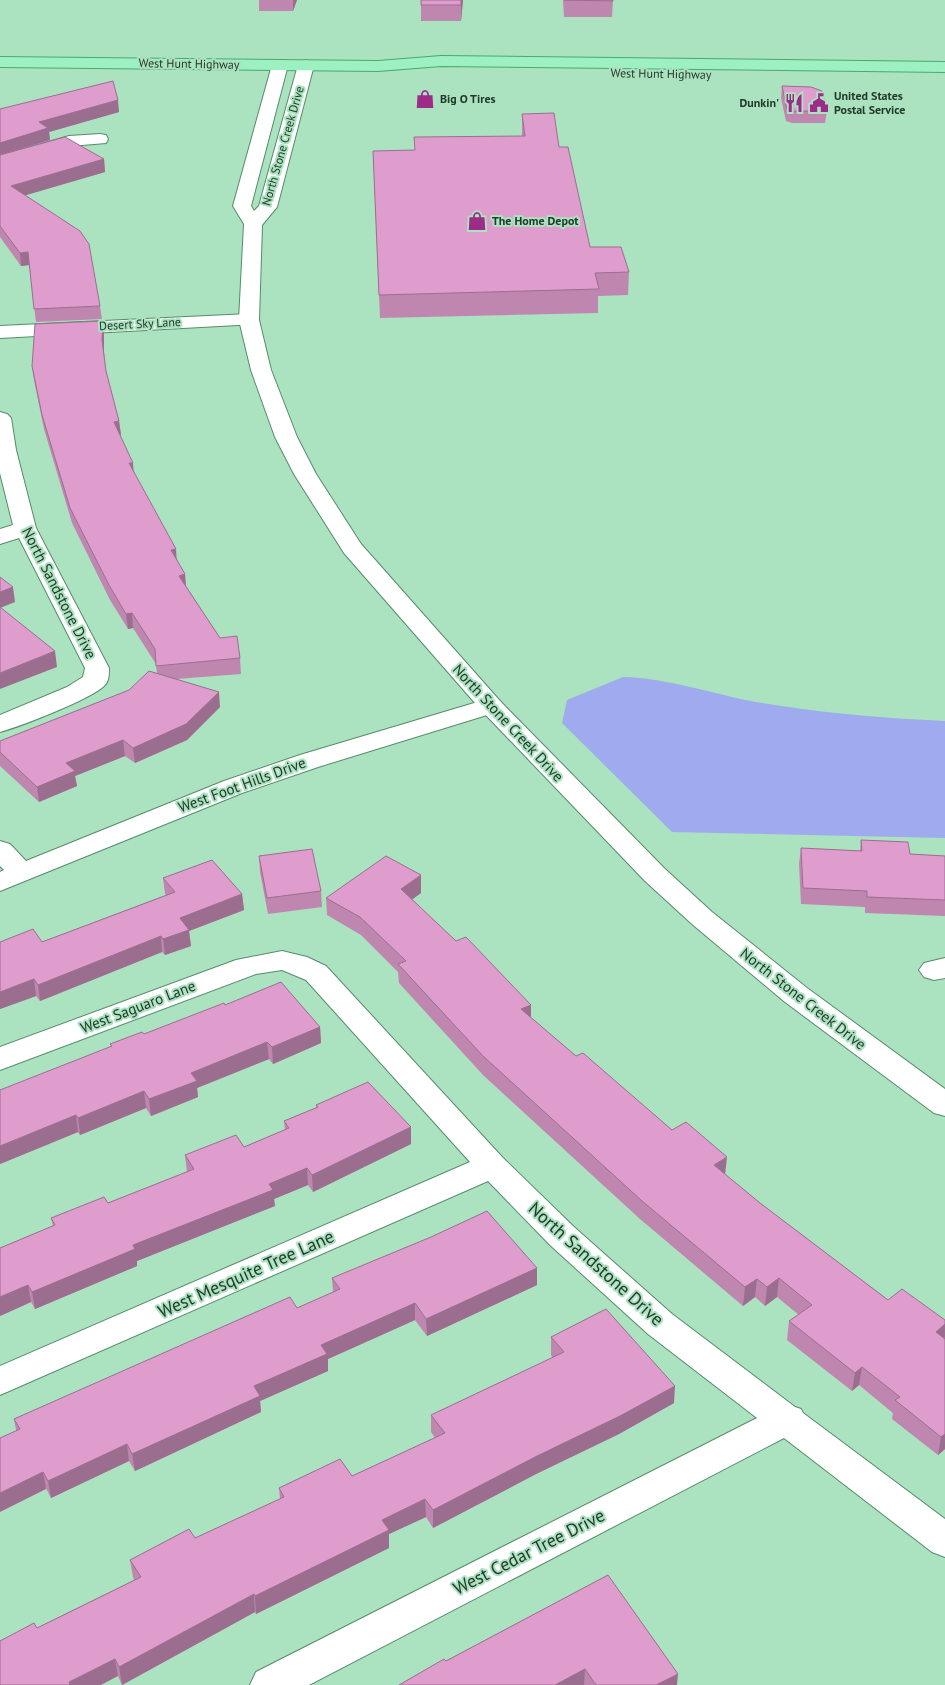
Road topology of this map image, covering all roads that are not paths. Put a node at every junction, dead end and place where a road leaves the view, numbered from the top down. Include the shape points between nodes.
1 (0, 62) edge
2 (280, 65) junction
3 (306, 65) junction
4 (945, 67) edge
5 (637, 68) junction
6 (945, 77) edge
7 (100, 139) dead end
8 (0, 161) edge
9 (253, 224) junction
10 (249, 320) junction
11 (0, 332) edge
12 (0, 418) edge
13 (25, 528) junction
14 (0, 537) edge
15 (491, 706) junction
16 (0, 724) edge
17 (0, 850) edge
18 (11, 877) edge
19 (278, 958) joint
20 (0, 1060) edge
21 (945, 1106) edge
22 (492, 1166) junction
23 (0, 1381) edge
24 (788, 1419) junction
25 (945, 1541) edge
26 (270, 1685) edge

1 - 2 main road, West Hunt Highway
2 - 3 main road, West Hunt Highway
2 - 9 street, North Stone Creek Drive via 242,206
3 - 5 main road, West Hunt Highway via 439,71
3 - 9 street, North Stone Creek Drive via 268,207
4 - 5 main road, West Hunt Highway
5 - 6 main road, West Hunt Highway
7 - 8 street via 69,142
9 - 10 street, North Stone Creek Drive
10 - 11 street, Desert Sky Lane
10 - 15 street, North Stone Creek Drive via 261,370 286,437 305,474 352,548
12 - 13 street, North Sandstone Drive
13 - 14 street
13 - 16 street, North Sandstone Drive via 97,668 95,681 76,692
15 - 18 street, West Foot Hills Drive via 232,787
15 - 21 street, North Stone Creek Drive via 609,830 702,918
17 - 18 street
19 - 20 street, West Saguaro Lane via 246,967
19 - 22 street, North Sandstone Drive via 294,961 316,973
22 - 23 street, West Mesquite Tree Lane
22 - 24 street, North Sandstone Drive via 562,1236 660,1324
24 - 25 street, North Sandstone Drive
24 - 26 street, West Cedar Tree Drive

